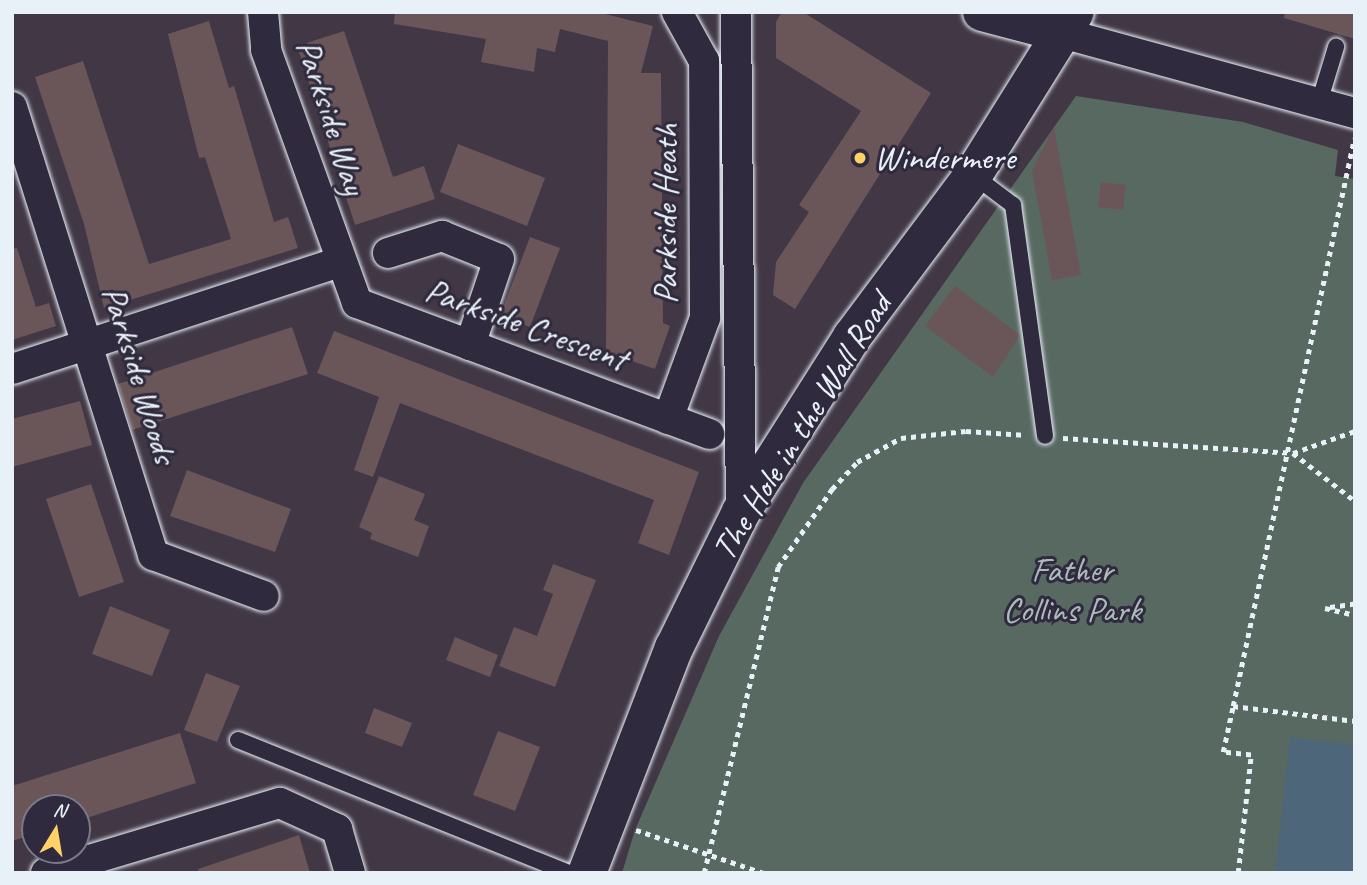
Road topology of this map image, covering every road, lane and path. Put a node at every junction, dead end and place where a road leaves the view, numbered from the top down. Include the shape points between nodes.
1 (263, 12) edge
2 (736, 12) edge
3 (982, 12) edge
4 (683, 14) edge
5 (1069, 23) edge
6 (1336, 47) dead end
7 (1319, 103) junction
8 (12, 107) edge
9 (1355, 113) edge
10 (1355, 134) edge
11 (973, 175) junction
12 (388, 253) dead end
13 (336, 254) junction
14 (91, 343) junction
15 (470, 345) junction
16 (12, 369) edge
17 (668, 419) junction
18 (1355, 431) edge
19 (709, 434) dead end
20 (1045, 436) junction
21 (1290, 453) junction
22 (1355, 500) edge
23 (741, 512) junction
24 (264, 596) dead end
25 (1355, 604) edge
26 (1355, 615) edge
27 (1233, 706) junction
28 (1355, 721) edge
29 (237, 740) dead end
30 (639, 818) dead end
31 (635, 830) junction
32 (631, 841) dead end
33 (709, 857) junction
34 (46, 873) edge
35 (350, 873) edge
36 (569, 873) edge
37 (587, 873) edge
38 (704, 873) edge
39 (764, 873) edge
40 (1238, 873) edge

1 - 13 street, Parkside Way via 266,50
2 - 23 street
3 - 5 street
4 - 17 street, Parkside Heath via 705,74 705,318
5 - 7 street
5 - 11 street, The Hole in the Wall Road
6 - 7 lane
7 - 9 street
8 - 14 street, Parkside Woods
10 - 21 path
11 - 20 lane via 1013,205
11 - 23 street, The Hole in the Wall Road via 852,337
12 - 15 street via 442,236 499,259
13 - 14 street
13 - 15 street, Parkside Crescent via 357,303
14 - 16 street
14 - 24 street, Parkside Woods via 153,555
15 - 17 street, Parkside Crescent
17 - 19 street, Parkside Crescent
18 - 21 path
20 - 21 path
20 - 33 path via 967,431 901,438 857,462 832,489 778,567
21 - 22 path
21 - 27 path
23 - 37 street, The Hole in the Wall Road via 674,648
25 - 26 path via 1325,608
27 - 28 path
27 - 40 path via 1223,752 1251,755
29 - 36 lane
30 - 31 path
31 - 32 path
31 - 33 path
33 - 38 path
33 - 39 path
34 - 35 street via 280,803 337,829

